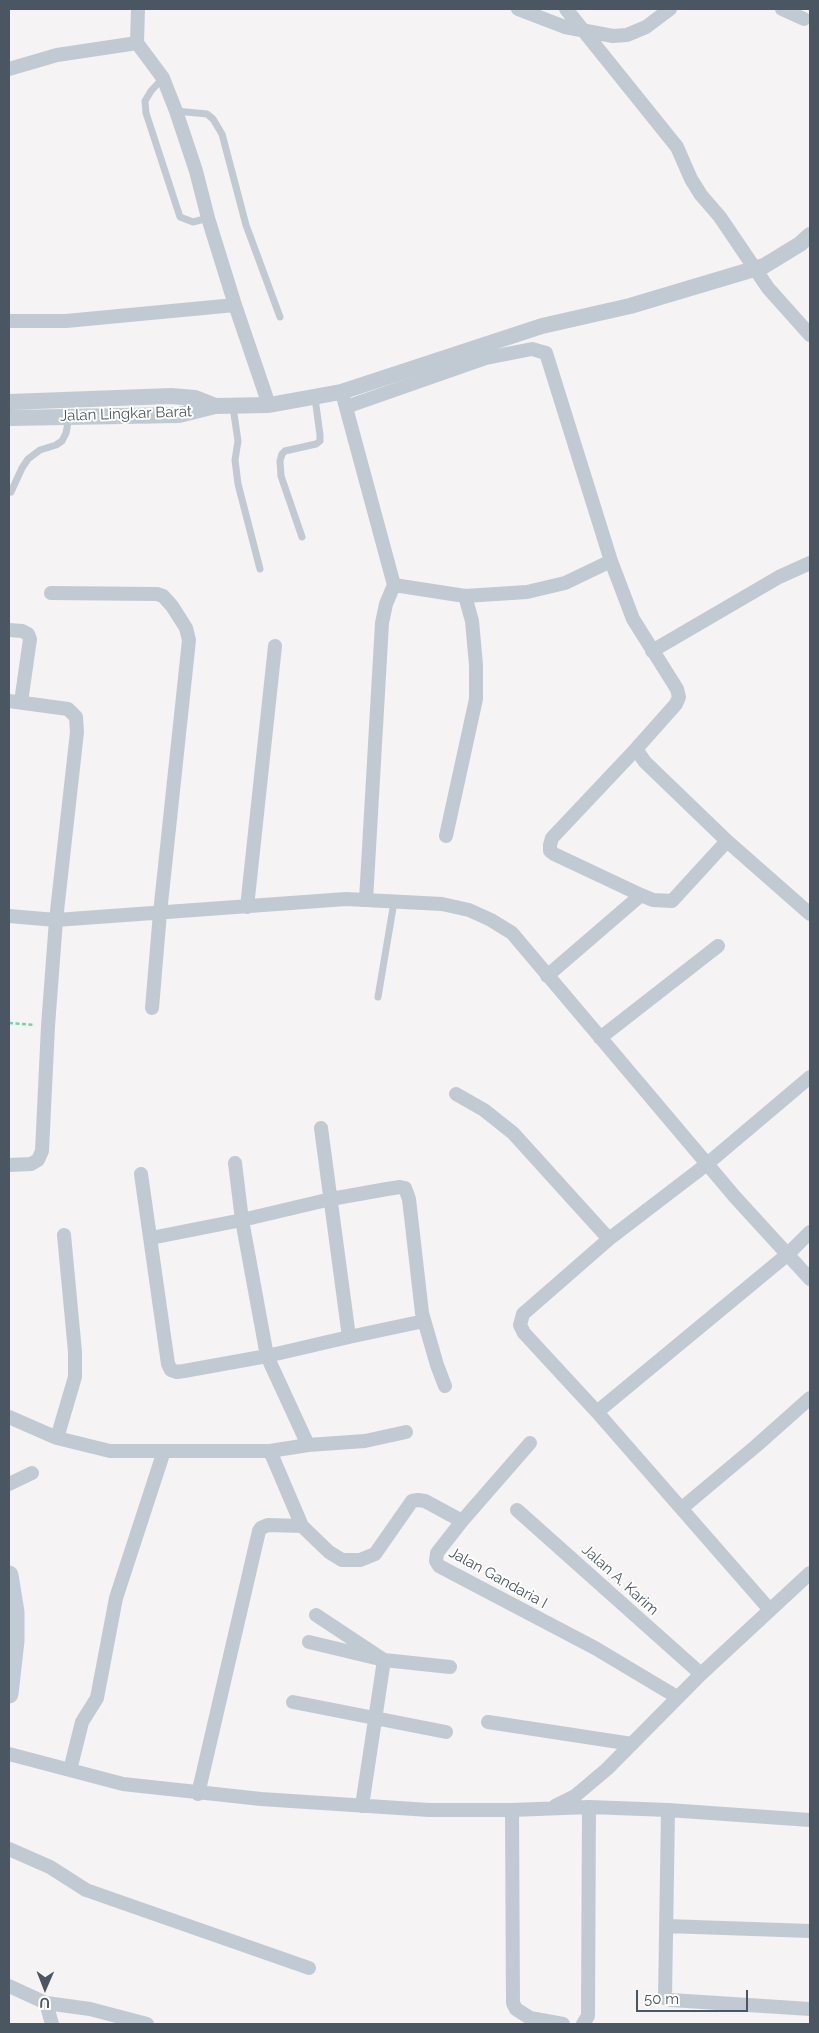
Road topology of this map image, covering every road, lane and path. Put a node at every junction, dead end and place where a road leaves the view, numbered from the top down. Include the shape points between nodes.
1 (138, 9) edge
2 (518, 9) edge
3 (566, 9) edge
4 (670, 9) edge
5 (782, 9) edge
6 (804, 20) dead end
7 (583, 30) junction
8 (137, 43) junction
9 (9, 69) edge
10 (163, 78) junction
11 (176, 111) junction
12 (208, 218) junction
13 (810, 236) edge
14 (754, 269) junction
15 (235, 305) junction
16 (280, 317) dead end
17 (9, 322) edge
18 (810, 335) edge
19 (314, 397) junction
20 (344, 400) junction
21 (9, 402) edge
22 (269, 405) junction
23 (215, 406) junction
24 (233, 406) junction
25 (70, 417) junction
26 (9, 418) edge
27 (11, 492) dead end
28 (302, 538) dead end
29 (611, 561) junction
30 (810, 563) edge
31 (260, 569) dead end
32 (394, 585) junction
33 (51, 593) dead end
34 (465, 596) junction
35 (9, 630) edge
36 (275, 646) dead end
37 (652, 651) junction
38 (15, 702) edge
39 (636, 749) junction
40 (446, 836) dead end
41 (727, 841) junction
42 (641, 895) junction
43 (366, 900) junction
44 (394, 902) junction
45 (247, 907) junction
46 (160, 913) junction
47 (810, 914) edge
48 (9, 916) edge
49 (56, 920) junction
50 (718, 946) dead end
51 (547, 976) junction
52 (378, 996) dead end
53 (152, 1008) dead end
54 (9, 1023) edge
55 (48, 1026) junction
56 (600, 1038) junction
57 (810, 1077) edge
58 (456, 1094) dead end
59 (321, 1128) dead end
60 (235, 1164) dead end
61 (707, 1164) junction
62 (9, 1165) edge
63 (141, 1174) dead end
64 (331, 1199) junction
65 (242, 1220) junction
66 (810, 1232) edge
67 (64, 1235) dead end
68 (151, 1238) junction
69 (609, 1240) junction
70 (788, 1254) junction
71 (810, 1279) edge
72 (424, 1321) junction
73 (349, 1337) junction
74 (267, 1356) junction
75 (445, 1386) dead end
76 (810, 1398) edge
77 (597, 1412) junction
78 (9, 1417) edge
79 (406, 1432) dead end
80 (57, 1438) junction
81 (530, 1444) dead end
82 (308, 1445) junction
83 (164, 1451) junction
84 (270, 1451) junction
85 (32, 1473) dead end
86 (9, 1484) edge
87 (682, 1508) junction
88 (517, 1510) dead end
89 (462, 1521) junction
90 (302, 1526) junction
91 (810, 1572) edge
92 (9, 1576) edge
93 (770, 1610) junction
94 (316, 1615) dead end
95 (309, 1642) dead end
96 (384, 1660) junction
97 (450, 1668) dead end
98 (701, 1674) junction
99 (9, 1694) edge
100 (677, 1697) junction
101 (294, 1702) dead end
102 (375, 1719) junction
103 (488, 1722) dead end
104 (446, 1732) dead end
105 (632, 1744) junction
106 (9, 1754) edge
107 (70, 1770) junction
108 (198, 1794) junction
109 (362, 1806) junction
110 (589, 1807) junction
111 (552, 1808) junction
112 (512, 1810) junction
113 (668, 1810) junction
114 (810, 1820) edge
115 (9, 1849) edge
116 (666, 1926) junction
117 (810, 1931) edge
118 (309, 1968) dead end
119 (9, 1986) edge
120 (46, 2002) junction
121 (810, 2009) edge
122 (530, 2021) edge
123 (52, 2024) edge
124 (147, 2024) edge
125 (563, 2024) edge
126 (583, 2024) edge

1 - 8 street
2 - 7 street
3 - 7 street
4 - 7 street via 646,27 627,35 613,36
5 - 6 street
7 - 14 street via 676,147 701,195 720,217
8 - 9 street via 57,55
8 - 10 street
10 - 11 street
10 - 12 lane via 145,101 146,113 180,217 193,222
11 - 12 street
11 - 16 lane via 207,114 222,134 246,225
12 - 15 street
13 - 14 street
14 - 18 street
14 - 20 street via 630,306 542,326
15 - 17 street via 66,321
15 - 22 street
19 - 20 street
19 - 22 street
19 - 28 lane via 320,440 316,444 285,451 280,461 281,476
20 - 29 street via 486,358 532,349 546,353
20 - 32 street
21 - 23 street, Jalan Lingkar Barat via 172,396 195,398
22 - 24 street
23 - 24 street
23 - 25 street, Jalan Lingkar Barat via 179,415
24 - 31 lane via 238,441 235,460 238,484
25 - 26 street, Jalan Lingkar Barat
25 - 27 lane via 62,441 28,459
29 - 34 street via 565,583 526,592
29 - 37 street via 633,619
30 - 37 street via 779,577
32 - 34 street
32 - 43 street via 382,623
33 - 46 street via 157,594 172,606 186,628 189,640
34 - 40 street via 472,621 476,699
35 - 38 street via 22,631 30,639
36 - 45 street
37 - 39 street via 679,697
38 - 49 street via 68,709 76,717 73,779
39 - 41 street via 645,762
39 - 42 street via 552,838 550,851
41 - 42 street via 672,901 653,900
41 - 47 street
42 - 51 street
43 - 44 street
43 - 45 street
44 - 51 street via 442,904 469,910 491,920 512,933
44 - 52 lane
45 - 46 street
46 - 49 street
46 - 53 street
48 - 49 street
49 - 55 street
50 - 56 street
51 - 56 street
54 - 55 path
55 - 62 street via 42,1151 38,1160 31,1164
56 - 61 street
57 - 61 street
58 - 69 street via 484,1110 512,1133
59 - 64 street
60 - 65 street
61 - 69 street
61 - 70 street
63 - 68 street
64 - 65 street
64 - 72 street via 405,1188
64 - 73 street
65 - 68 street
65 - 74 street
66 - 70 street
67 - 80 street via 75,1377
68 - 74 street via 171,1370 177,1372
69 - 77 street via 523,1314 520,1325
70 - 71 street
70 - 77 street
72 - 73 street
72 - 75 street
73 - 74 street
74 - 82 street
76 - 87 street
77 - 87 street
78 - 80 street
79 - 82 street via 365,1441
80 - 83 street via 110,1451
81 - 89 street, Jalan Gandaria I
82 - 84 street
83 - 84 street
83 - 107 street via 116,1598 97,1698 82,1722
84 - 90 street
85 - 86 street
87 - 93 street
88 - 98 street, Jalan A. Karim
89 - 90 street via 425,1501 412,1501 375,1554 350,1561 335,1557
89 - 100 street, Jalan Gandaria I via 437,1553 439,1566 594,1648
90 - 108 street via 268,1525 259,1532
91 - 93 street
92 - 99 main road via 15,1612 15,1641
93 - 98 street
94 - 96 street
95 - 96 street
96 - 97 street
96 - 102 street
98 - 100 street
100 - 105 street
101 - 102 street
102 - 104 street
102 - 109 street
103 - 105 street
105 - 111 street via 592,1783
106 - 107 street
107 - 108 street via 123,1784
108 - 109 street
109 - 112 street
110 - 111 street
110 - 113 street
110 - 126 street via 588,2016
111 - 112 street
112 - 122 street via 512,1997 516,2010
113 - 114 street
113 - 116 street
115 - 118 street via 50,1867 86,1890
116 - 117 street
116 - 121 street via 664,1994 667,2000
119 - 120 street
120 - 123 street
120 - 124 street via 90,2009
122 - 125 street

